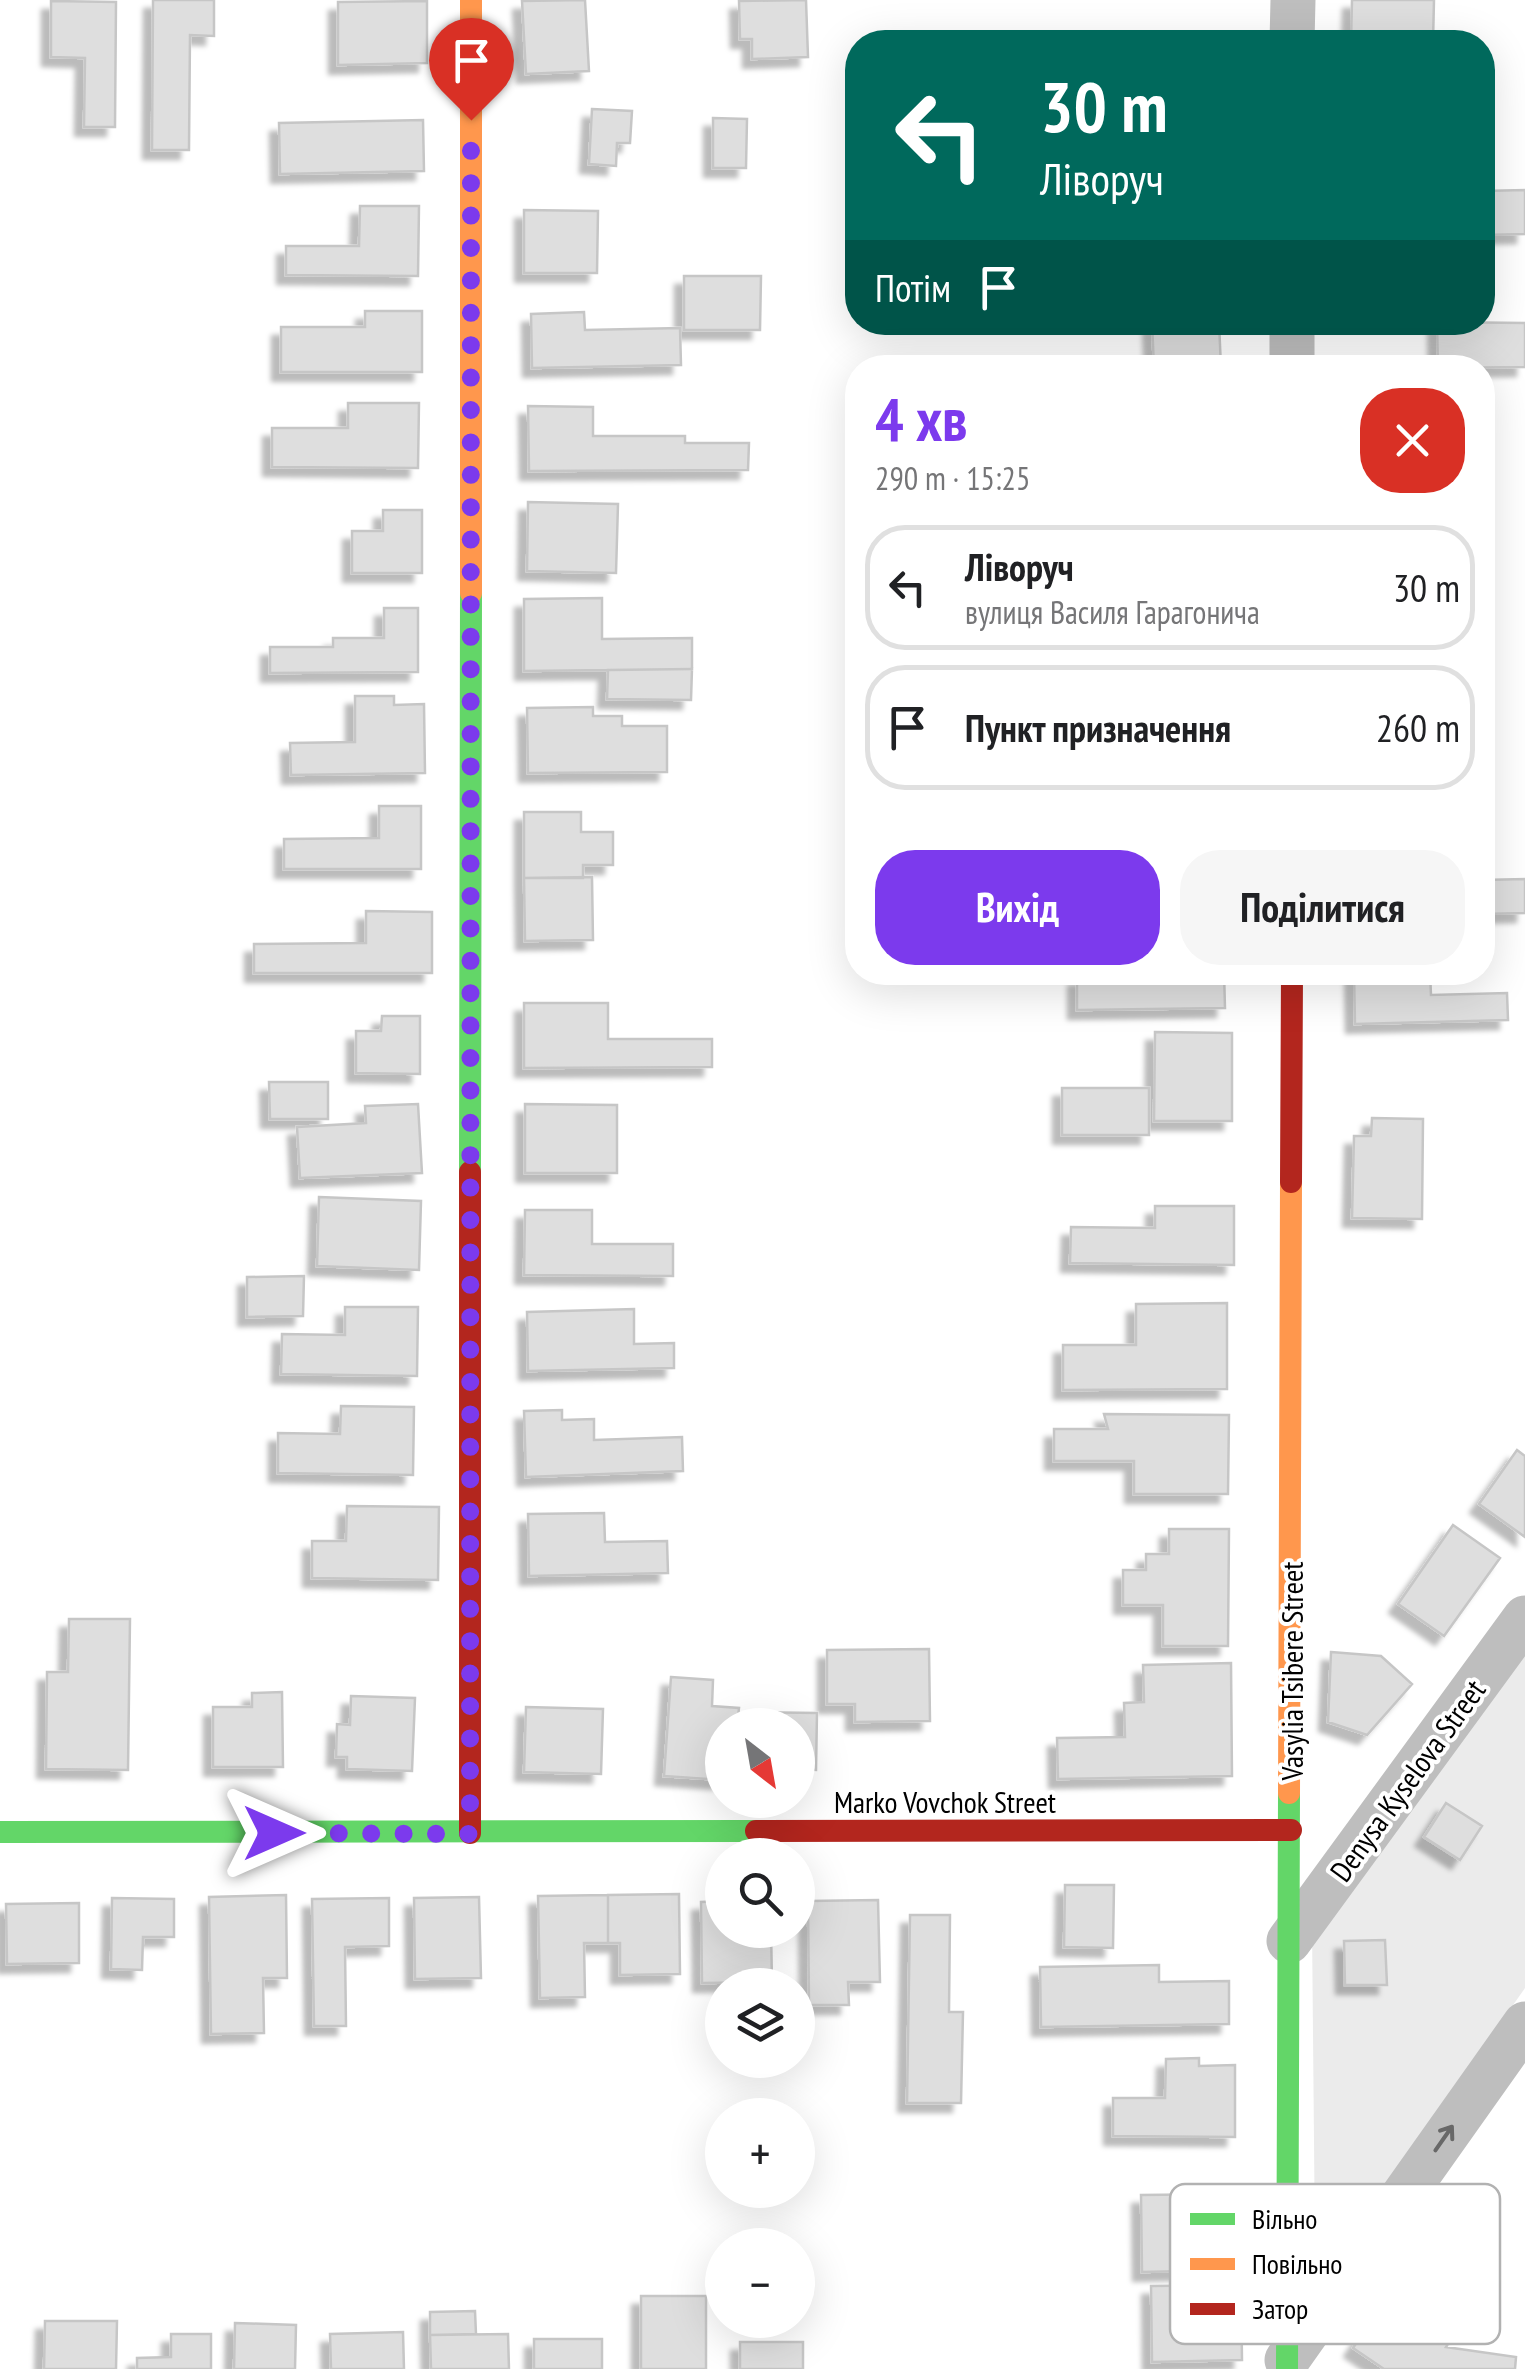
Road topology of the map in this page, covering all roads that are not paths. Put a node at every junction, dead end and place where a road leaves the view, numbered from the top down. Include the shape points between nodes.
1 (471, 0) edge
2 (1292, 0) edge
3 (1292, 30) edge
4 (1292, 985) edge
5 (1525, 1618) edge
6 (1291, 1830) junction
7 (0, 1832) edge
8 (470, 1834) junction
9 (1290, 1941) junction
10 (1525, 2024) edge
11 (1288, 2184) edge
12 (1413, 2184) edge
13 (1302, 2344) edge
14 (1287, 2365) edge

1 - 8 street
2 - 3 street
4 - 6 street, Vasylia Tsibere Street
5 - 9 street, Denysa Kyselova Street
6 - 8 street, Marko Vovchok Street
6 - 9 street, Vasylia Tsibere Street
7 - 8 street, Marko Vovchok Street
9 - 11 street, Vasylia Tsibere Street
12 -> 10 street
14 -> 13 street

